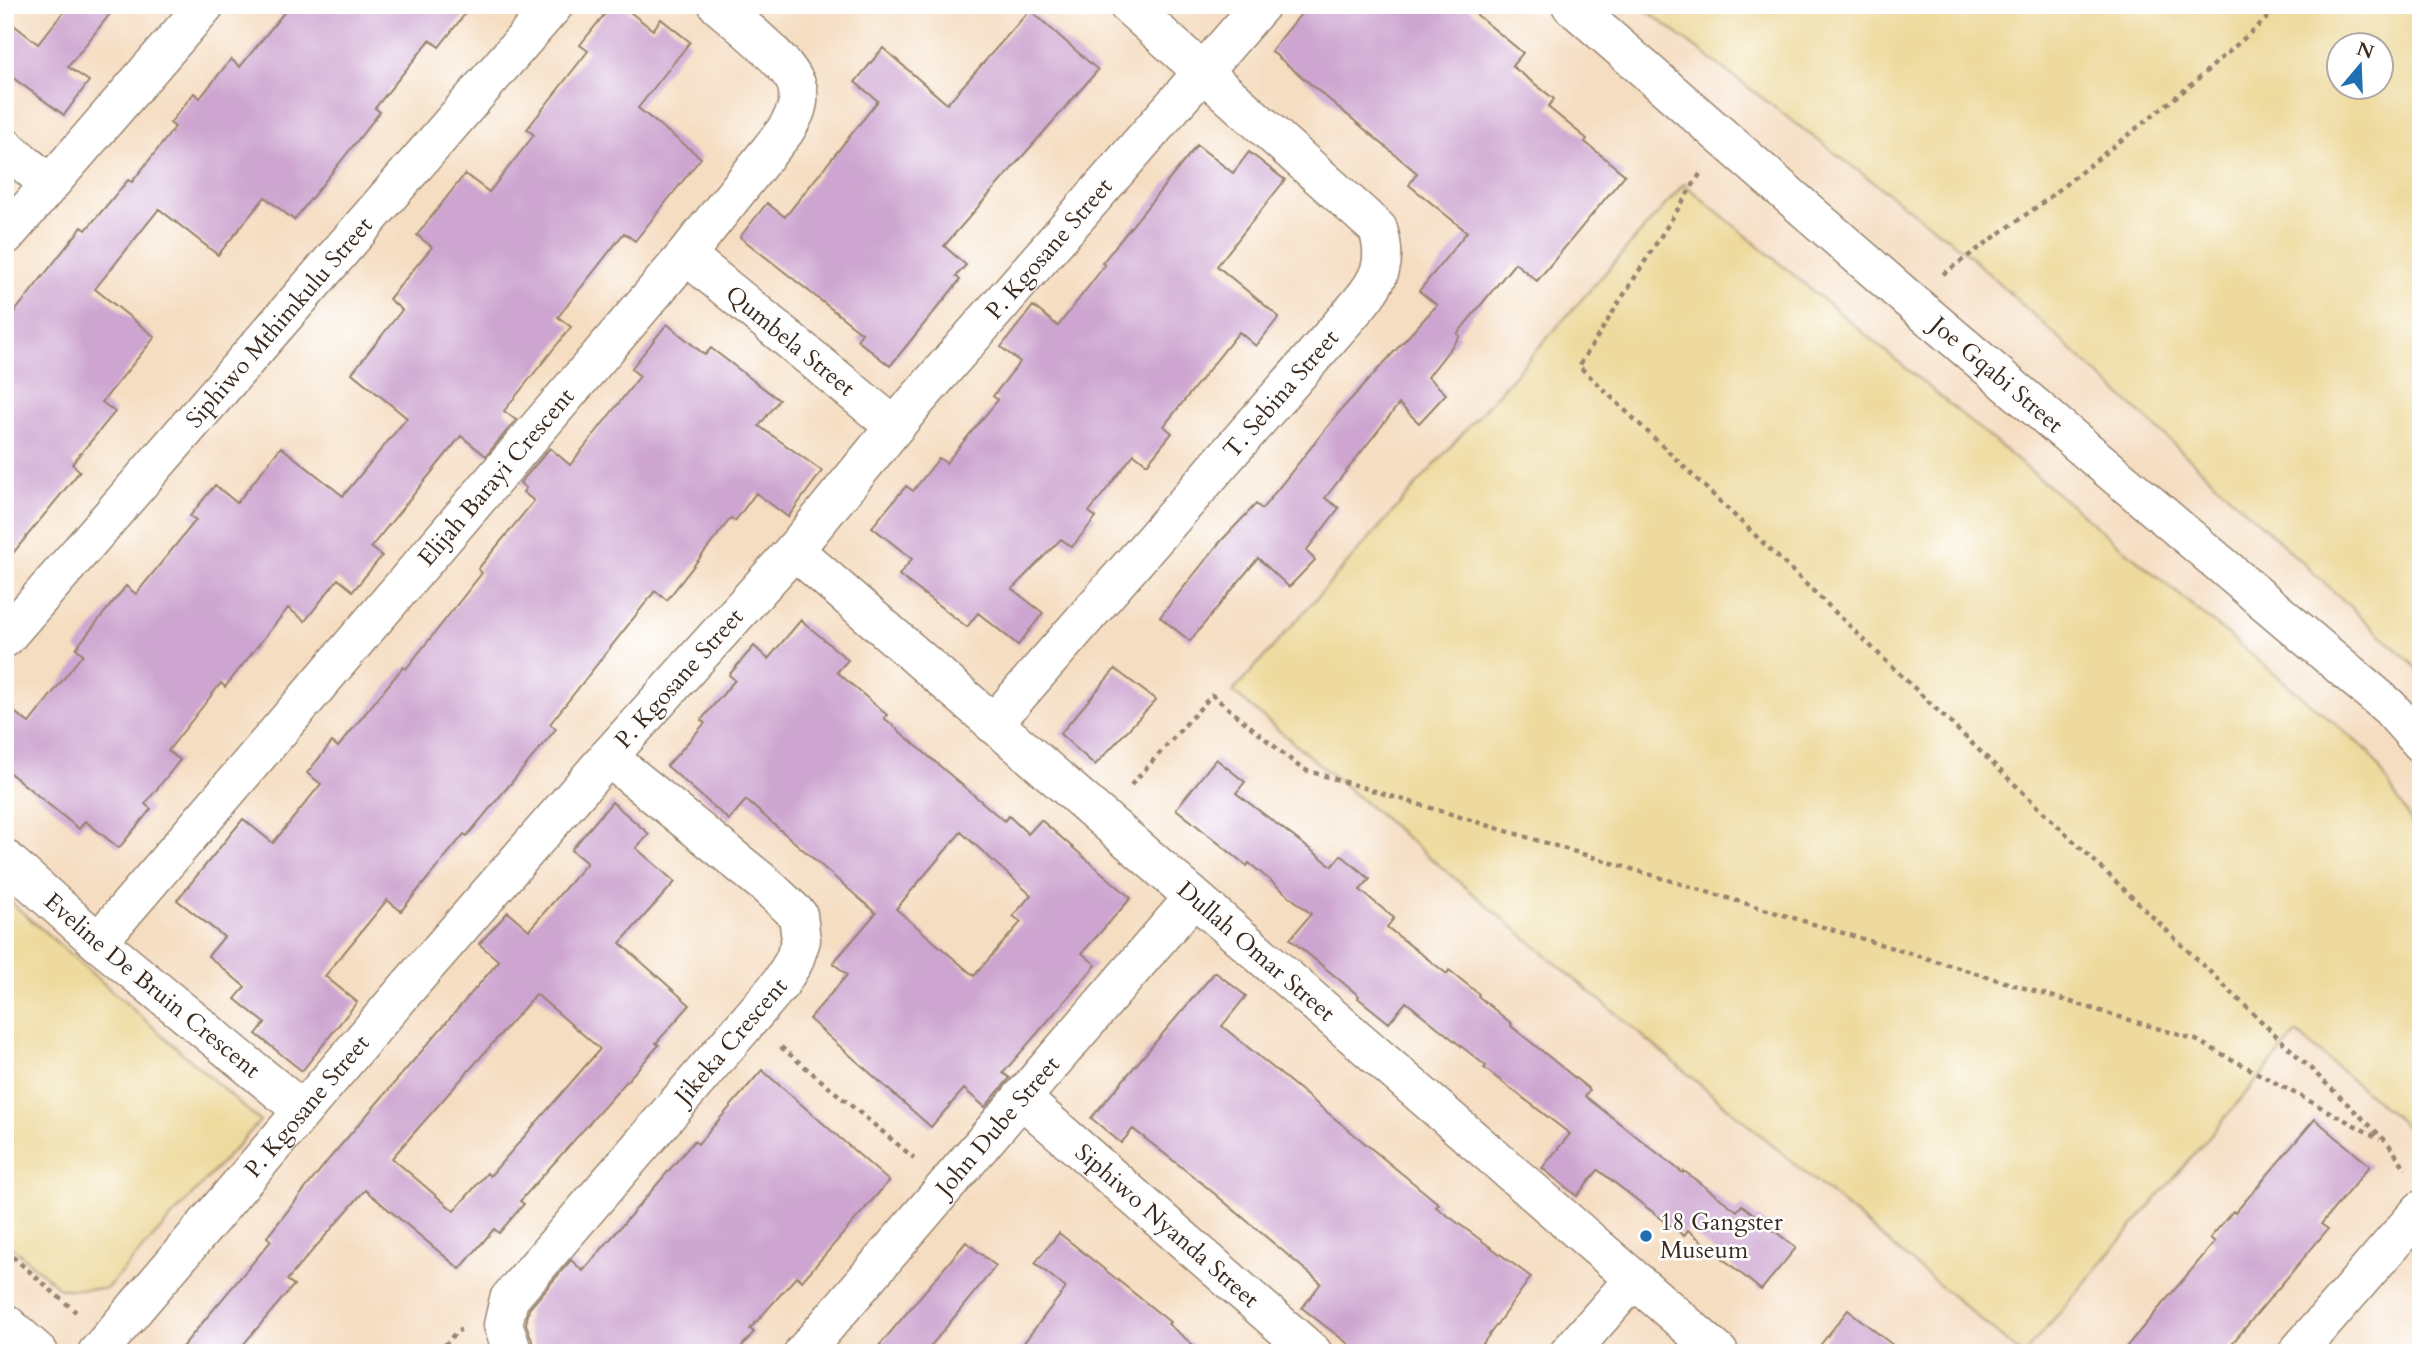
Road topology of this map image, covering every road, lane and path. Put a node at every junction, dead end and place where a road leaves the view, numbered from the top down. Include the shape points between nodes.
1 (205, 5) edge
2 (554, 5) edge
3 (718, 5) edge
4 (1128, 5) edge
5 (1261, 5) edge
6 (1571, 5) edge
7 (2281, 5) edge
8 (1204, 71) junction
9 (1723, 138) junction
10 (5, 147) edge
11 (49, 184) junction
12 (5, 236) edge
13 (686, 256) junction
14 (1908, 299) junction
15 (894, 426) junction
16 (794, 550) junction
17 (5, 639) edge
18 (993, 724) junction
19 (2421, 743) edge
20 (608, 757) junction
21 (1101, 818) junction
22 (5, 859) edge
23 (1194, 898) junction
24 (98, 942) junction
25 (748, 1020) junction
26 (1021, 1098) junction
27 (302, 1110) junction
28 (2387, 1142) junction
29 (2407, 1172) dead end
30 (946, 1186) junction
31 (2421, 1210) edge
32 (5, 1251) edge
33 (1633, 1280) junction
34 (5, 1323) edge
35 (102, 1346) edge
36 (39, 1353) edge
37 (513, 1353) edge
38 (803, 1353) edge
39 (1313, 1353) edge
40 (1569, 1353) edge
41 (1719, 1353) edge
42 (2297, 1353) edge

1 - 11 street
2 - 17 street, Siphiwo Mthimkulu Street
3 - 13 street, Elijah Barayi Crescent via 788,68 799,89 797,112
4 - 8 street
5 - 8 street, P. Kgosane Street
6 - 9 street, Joe Gqabi Street
7 - 14 path via 2191,85 2042,203
8 - 15 street, P. Kgosane Street
8 - 18 street, T. Sebina Street via 1378,229 1383,253 1380,271 1359,304
9 - 14 street, Joe Gqabi Street
9 - 28 path via 1579,366
10 - 11 street
11 - 12 street
13 - 15 street, Qumbela Street
13 - 24 street, Elijah Barayi Crescent
14 - 19 street, Joe Gqabi Street via 2389,707
15 - 16 street, P. Kgosane Street
16 - 18 street, Dullah Omar Street
16 - 20 street, P. Kgosane Street
18 - 21 street, Dullah Omar Street
20 - 25 street, Jikeka Crescent via 798,915 802,940 794,961
20 - 27 street, P. Kgosane Street
21 - 23 street, Dullah Omar Street
21 - 28 path via 1212,695 1302,769 2196,1040
22 - 24 street, Eveline De Bruin Crescent
23 - 26 street, John Dube Street
23 - 33 street, Dullah Omar Street
24 - 27 street, Eveline De Bruin Crescent
25 - 30 path
25 - 37 street, Jikeka Crescent via 509,1299 503,1325
26 - 30 street, John Dube Street
26 - 39 street, Siphiwo Nyanda Street
27 - 35 street, P. Kgosane Street
28 - 29 path
30 - 38 street, John Dube Street
31 - 42 street
32 - 35 path
33 - 40 street
33 - 41 street, Dullah Omar Street
34 - 36 street

